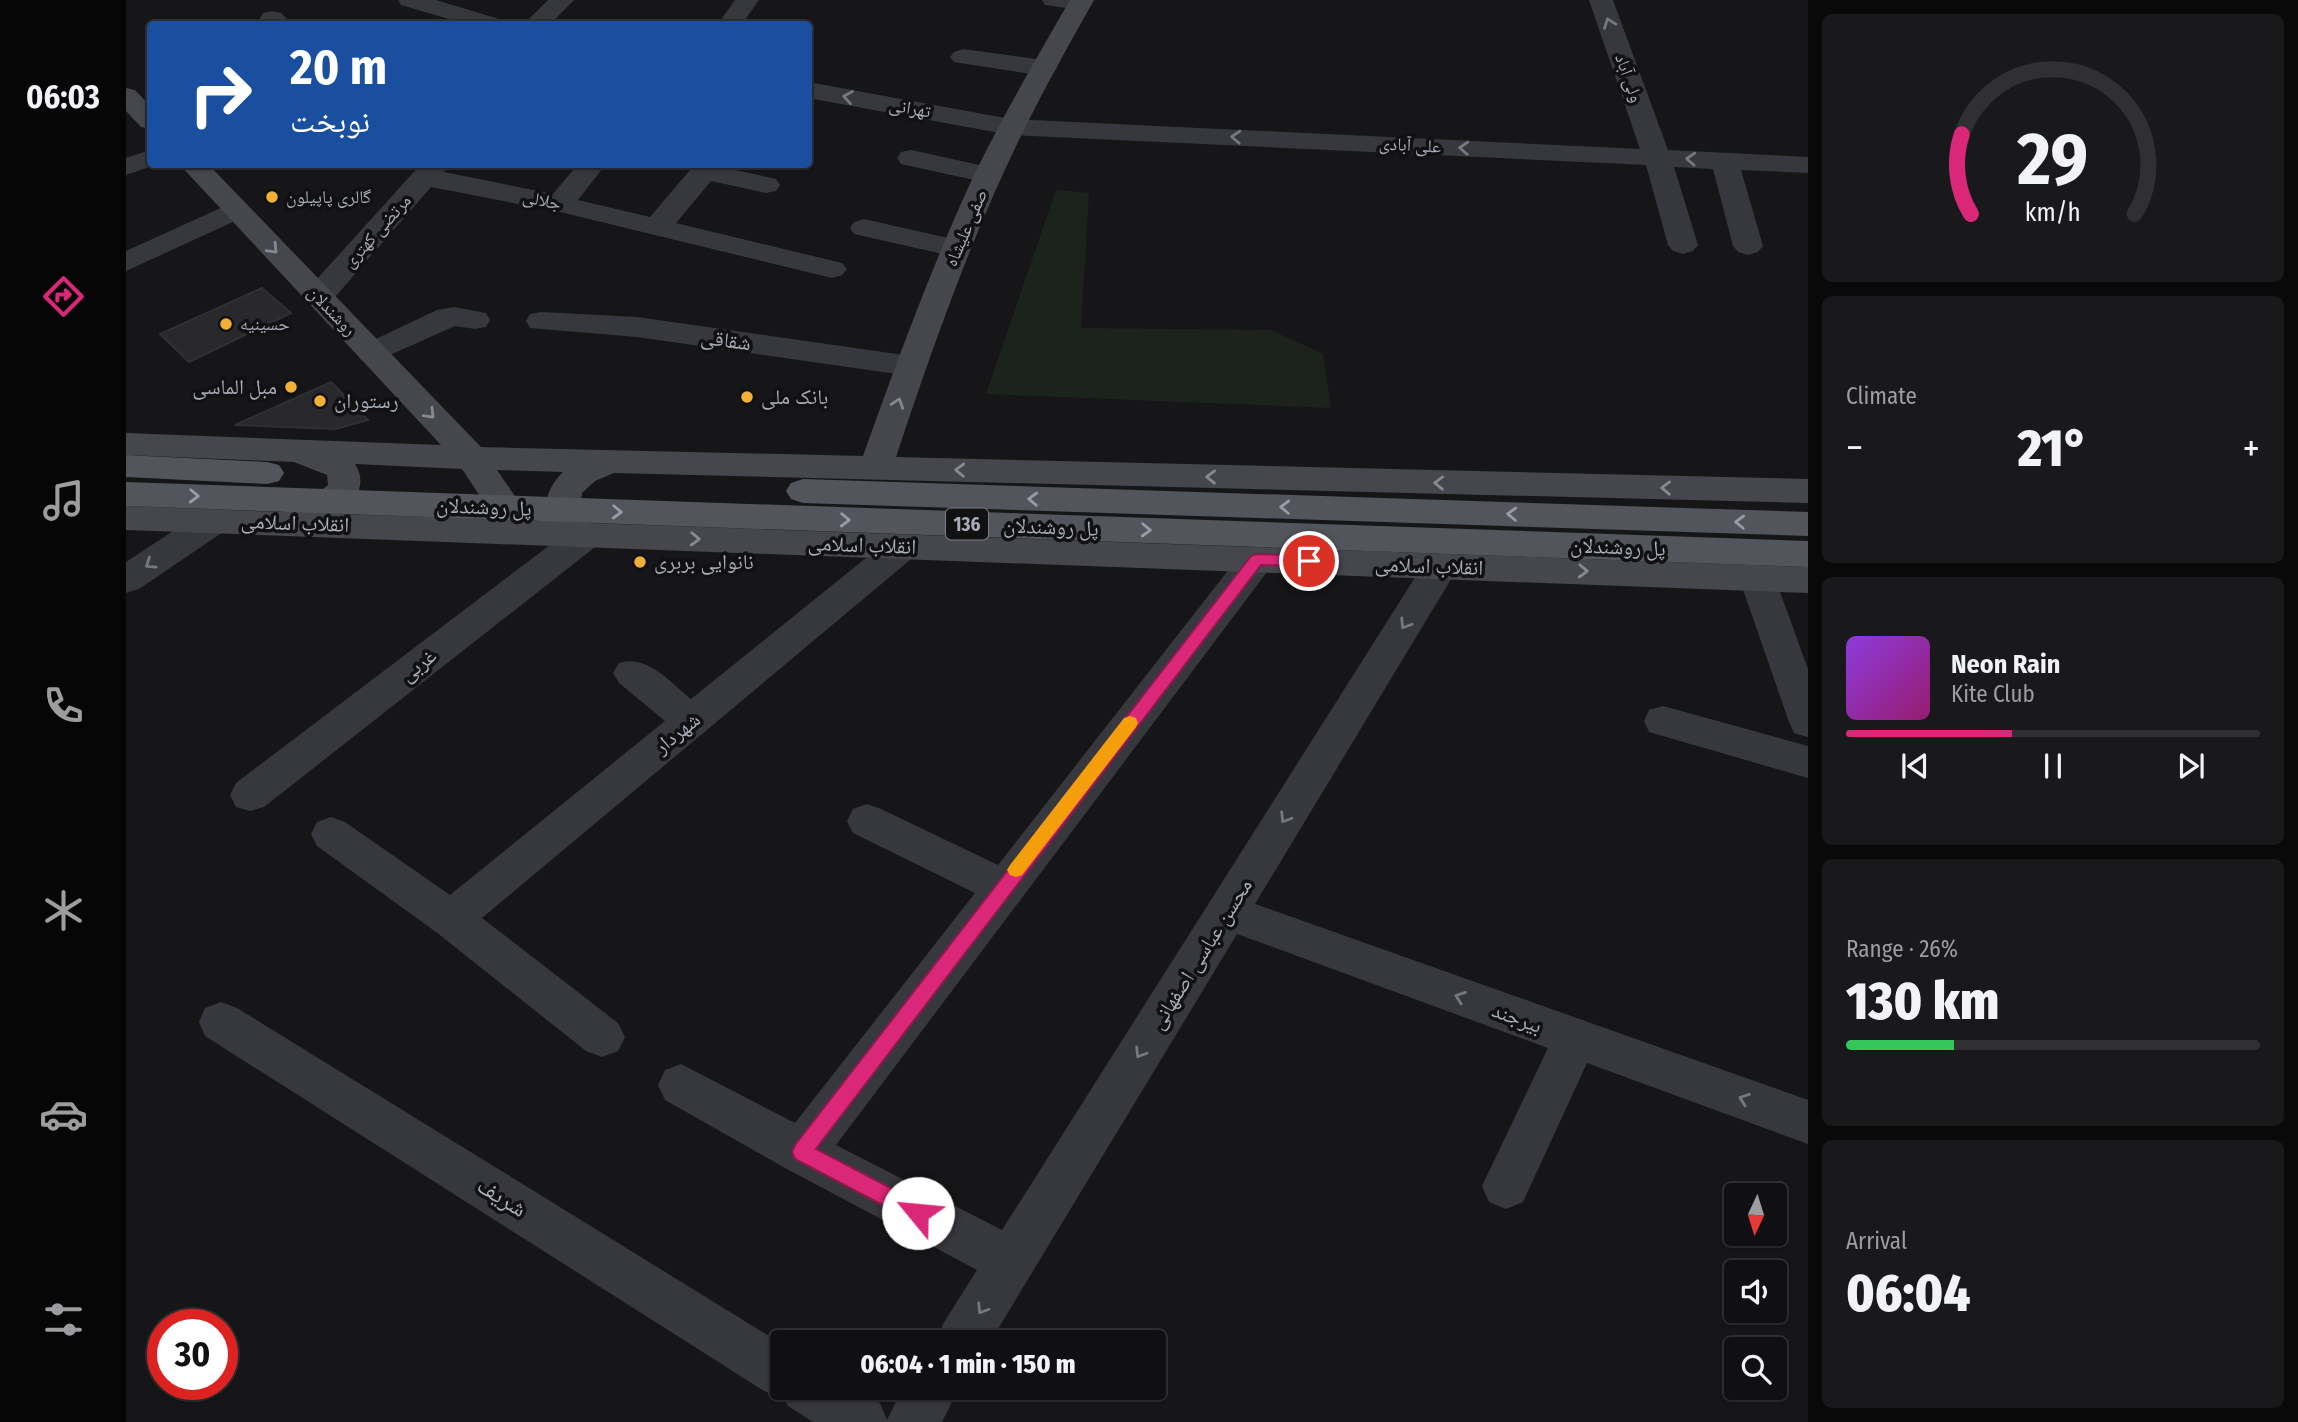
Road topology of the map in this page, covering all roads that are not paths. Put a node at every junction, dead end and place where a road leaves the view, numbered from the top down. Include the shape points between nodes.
1 (410, 0) edge
2 (562, 0) edge
3 (747, 0) edge
4 (1054, 0) edge
5 (1601, 0) edge
6 (1081, 2) edge
7 (480, 21) edge
8 (539, 21) edge
9 (732, 21) edge
10 (963, 57) dead end
11 (1044, 68) junction
12 (812, 91) edge
13 (126, 96) edge
14 (147, 118) edge
15 (1012, 127) junction
16 (1657, 157) junction
17 (911, 158) dead end
18 (147, 159) edge
19 (1724, 161) junction
20 (1808, 165) edge
21 (126, 167) edge
22 (196, 168) edge
23 (590, 168) edge
24 (708, 168) edge
25 (431, 171) edge
26 (988, 175) junction
27 (766, 185) dead end
28 (560, 204) junction
29 (236, 210) junction
30 (658, 226) junction
31 (864, 228) dead end
32 (1683, 245) dead end
33 (1748, 246) dead end
34 (956, 248) junction
35 (126, 262) edge
36 (832, 269) dead end
37 (318, 297) junction
38 (475, 320) dead end
39 (541, 321) dead end
40 (372, 353) junction
41 (911, 366) junction
42 (126, 444) edge
43 (287, 452) junction
44 (472, 458) junction
45 (613, 461) junction
46 (126, 466) edge
47 (876, 467) junction
48 (1092, 474) junction
49 (1808, 491) edge
50 (126, 494) edge
51 (126, 518) edge
52 (214, 521) junction
53 (260, 522) junction
54 (1808, 524) edge
55 (520, 530) junction
56 (583, 534) junction
57 (904, 546) junction
58 (1088, 553) junction
59 (1808, 554) edge
60 (1257, 559) junction
61 (1441, 566) junction
62 (1758, 578) junction
63 (126, 580) edge
64 (1808, 580) edge
65 (632, 673) dead end
66 (692, 721) junction
67 (1663, 721) dead end
68 (1808, 722) edge
69 (1808, 762) edge
70 (250, 796) dead end
71 (867, 821) dead end
72 (331, 834) dead end
73 (1003, 887) junction
74 (1227, 912) junction
75 (451, 919) junction
76 (221, 1022) dead end
77 (602, 1037) dead end
78 (1575, 1039) junction
79 (681, 1084) dead end
80 (1808, 1122) edge
81 (802, 1152) junction
82 (1506, 1186) dead end
83 (1011, 1261) junction
84 (968, 1330) edge
85 (770, 1365) edge
86 (825, 1400) edge
87 (926, 1400) edge
88 (861, 1422) edge
89 (912, 1422) edge

1 - 7 street
2 - 8 street
3 - 9 street
4 - 6 street
16 -> 5 street, ولی آباد
6 - 11 main road, صفی علیشاه
10 - 11 street
11 - 15 main road, صفی علیشاه
15 -> 12 street, تهرانی
13 - 14 main road
16 -> 15 street, علی آبادی
15 - 26 main road, صفی علیشاه
19 -> 16 street, علی آبادی
16 - 32 street, ولی آباد
17 - 26 street
18 - 21 street
19 - 20 street, علی آبادی
19 - 33 street
22 - 29 main road, روشندلان
23 - 28 street
24 - 27 street
24 - 30 street
25 - 28 street, جلالی
25 - 37 street, مرتضی کهتری
26 - 34 main road, صفی علیشاه
28 - 30 street, جلالی
29 - 35 street
29 -> 37 main road, روشندلان
30 - 36 street, جلالی
31 - 34 street
34 - 41 main road, صفی علیشاه
37 - 40 main road, روشندلان
38 - 40 street via 448,317
39 - 41 street, شقاقی via 637,327
40 -> 44 main road, روشندلان
47 -> 41 main road, صفی علیشاه
42 - 43 main road
43 - 44 main road
43 - 53 main road via 336,463 347,477 345,488 335,500 314,511
44 - 45 main road
44 - 55 main road, روشندلان
45 - 47 main road
45 - 56 main road via 579,474 564,493 563,513
54 -> 46 main road, پل روشندلان / 136
48 -> 47 main road
49 -> 48 main road
48 - 58 main road via 1073,486 1067,538
50 -> 59 main road, پل روشندلان / 136
51 - 52 main road, انقلاب اسلامی
52 - 53 main road, انقلاب اسلامی
52 -> 63 street
53 - 55 main road, انقلاب اسلامی
55 - 56 main road, انقلاب اسلامی
56 -> 57 main road, انقلاب اسلامی
56 - 70 street, غربی
57 - 58 main road, انقلاب اسلامی
57 - 66 street, شهردار
58 - 60 main road, انقلاب اسلامی
60 - 61 main road, انقلاب اسلامی
60 - 73 street
61 -> 62 main road, انقلاب اسلامی
61 -> 74 street, محسن عباسی اصفهانی
62 - 64 main road, انقلاب اسلامی
62 - 68 street
65 - 66 street
66 - 75 street, شهردار
67 - 69 street
71 - 73 street
72 - 75 street
73 - 81 street
78 -> 74 street, بیرجند
74 -> 83 street, محسن عباسی اصفهانی
75 - 77 street
76 - 85 street, شریف
80 -> 78 street, بیرجند
78 - 82 street
79 - 81 street
81 - 83 street
83 -> 84 street, محسن عباسی اصفهانی
86 - 88 street
87 - 89 street

